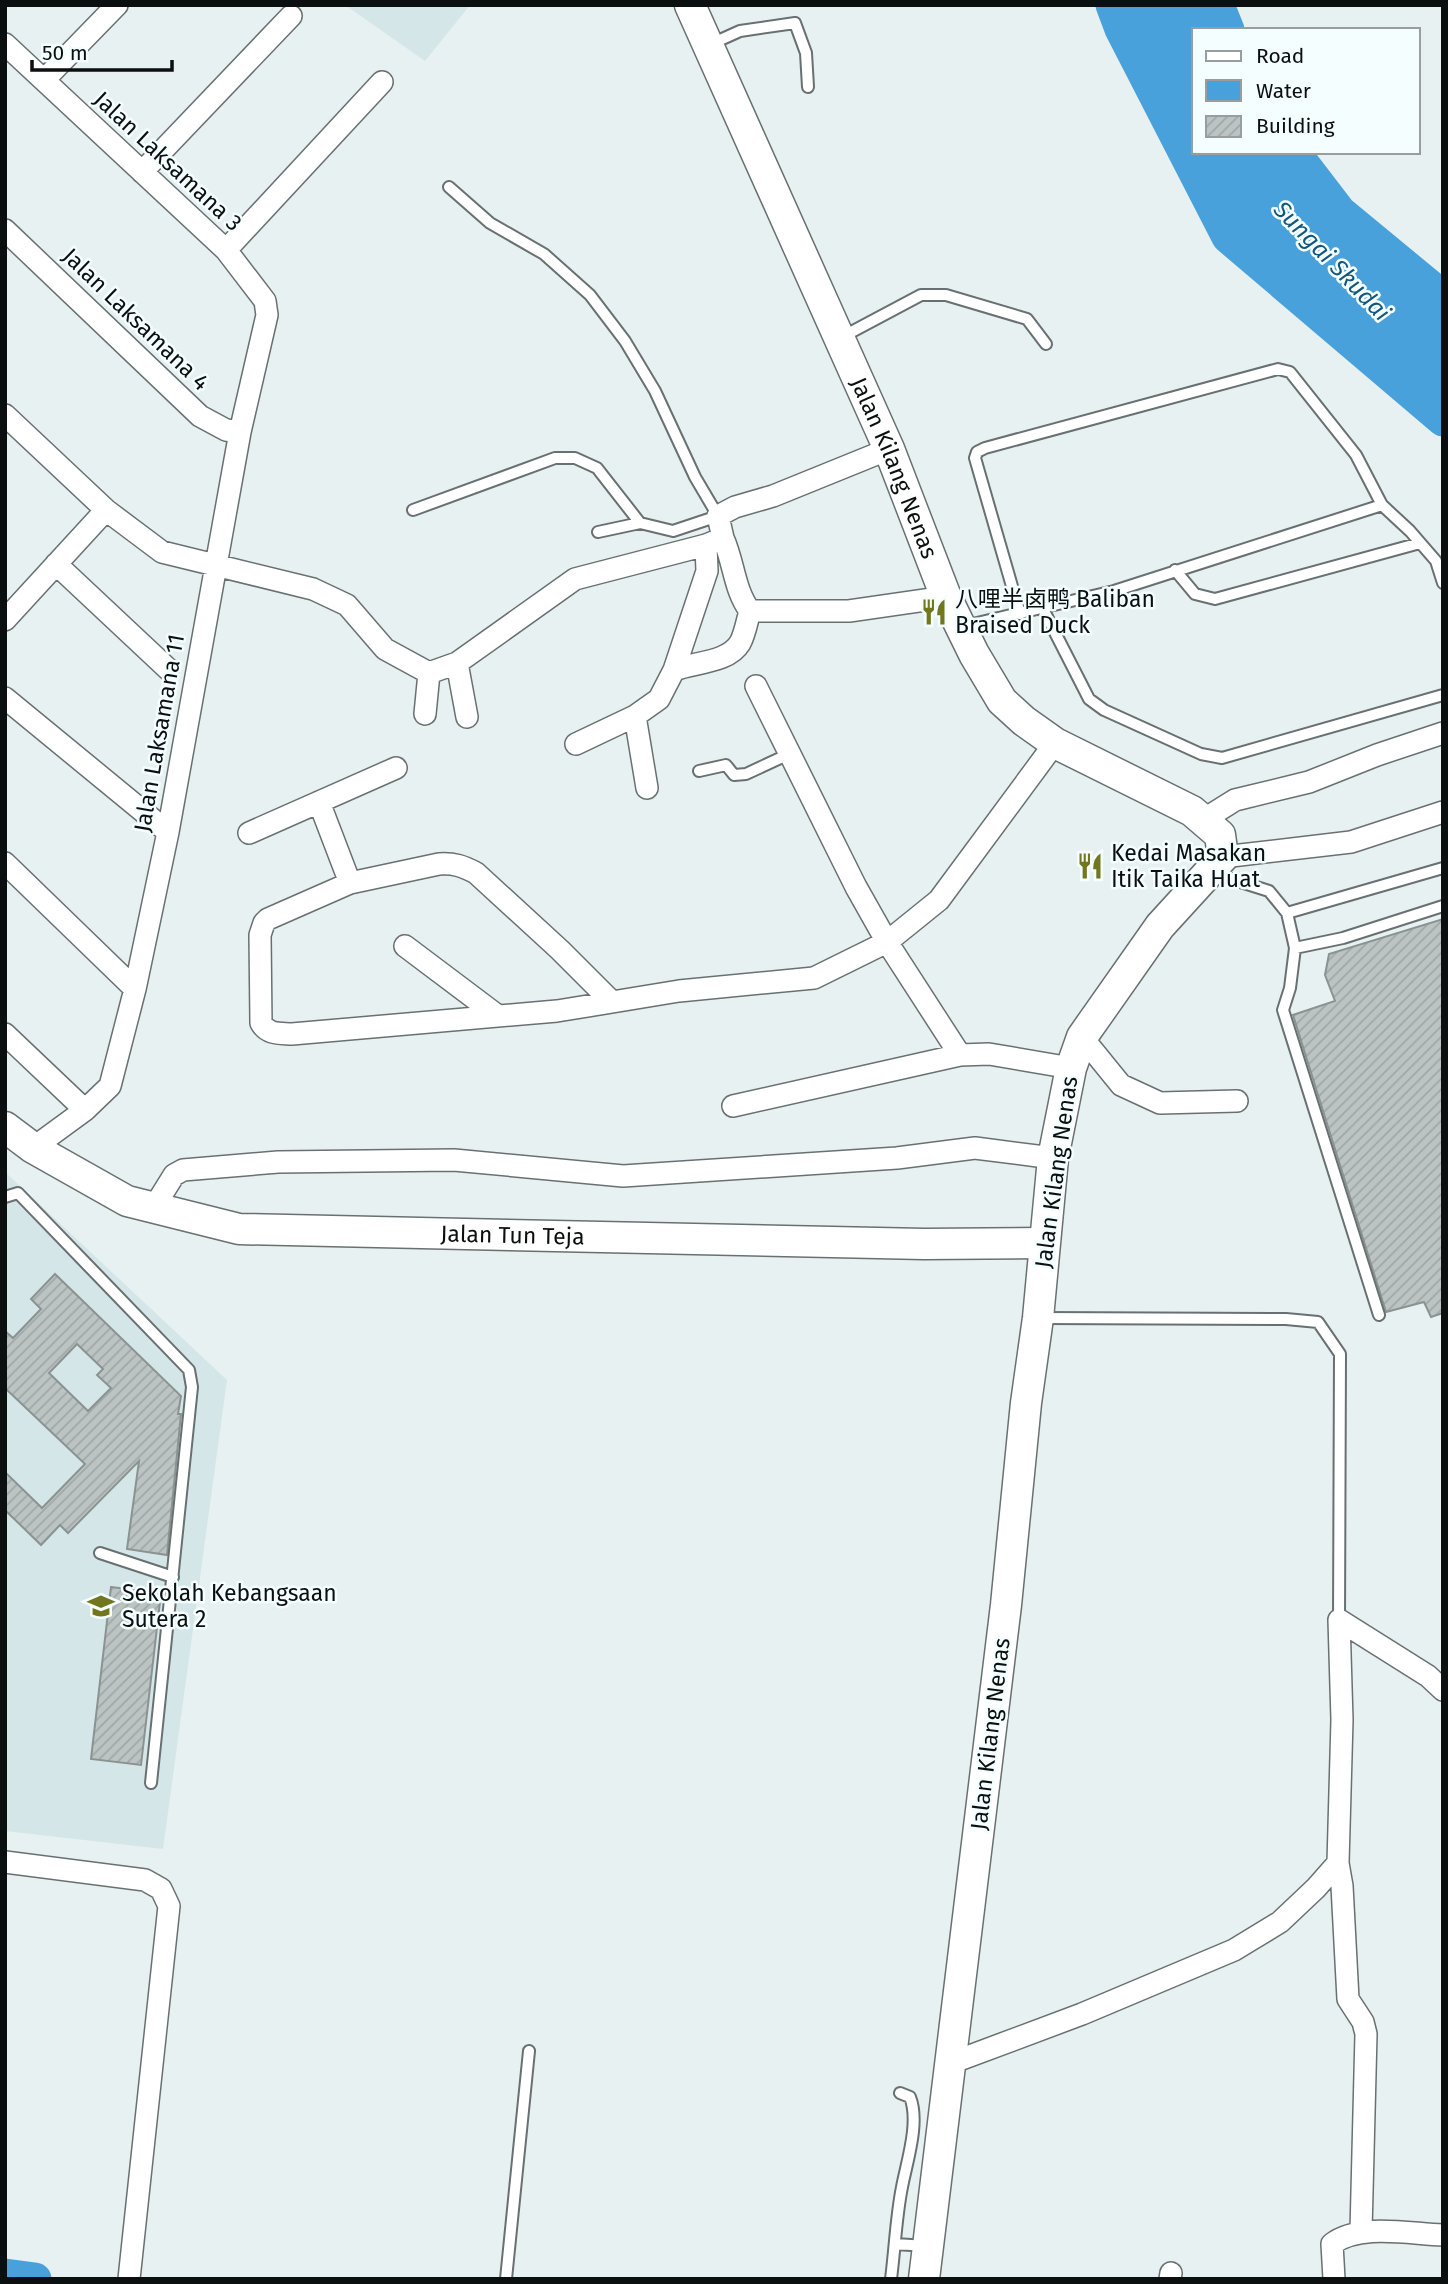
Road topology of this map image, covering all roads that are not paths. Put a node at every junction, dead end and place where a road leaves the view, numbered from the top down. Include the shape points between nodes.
1 (117, 5) edge
2 (690, 5) edge
3 (290, 16) dead end
4 (5, 44) edge
5 (708, 45) junction
6 (44, 80) junction
7 (382, 82) dead end
8 (808, 87) dead end
9 (142, 172) junction
10 (449, 187) dead end
11 (5, 230) edge
12 (226, 250) junction
13 (258, 293) joint
14 (839, 338) junction
15 (1046, 344) dead end
16 (8, 424) edge
17 (240, 432) junction
18 (889, 449) junction
19 (1382, 505) junction
20 (106, 510) junction
21 (413, 510) dead end
22 (718, 516) junction
23 (640, 523) junction
24 (598, 532) dead end
25 (714, 542) junction
26 (1420, 543) junction
27 (56, 564) junction
28 (216, 566) junction
29 (1175, 570) junction
30 (1443, 583) edge
31 (946, 597) junction
32 (1042, 609) junction
33 (750, 611) junction
34 (1020, 614) junction
35 (5, 620) edge
36 (961, 627) junction
37 (457, 663) junction
38 (168, 669) dead end
39 (674, 670) junction
40 (429, 673) junction
41 (756, 686) dead end
42 (1443, 695) edge
43 (5, 698) edge
44 (425, 714) dead end
45 (635, 716) junction
46 (467, 717) dead end
47 (1443, 733) edge
48 (1055, 743) junction
49 (576, 744) dead end
50 (789, 754) junction
51 (396, 768) dead end
52 (699, 771) dead end
53 (647, 789) dead end
54 (319, 802) junction
55 (1443, 812) edge
56 (1203, 820) junction
57 (168, 832) junction
58 (249, 833) dead end
59 (5, 863) edge
60 (1216, 864) junction
61 (1443, 868) edge
62 (351, 883) junction
63 (1443, 906) edge
64 (1287, 913) junction
65 (887, 942) junction
66 (405, 946) dead end
67 (1295, 948) junction
68 (135, 989) junction
69 (611, 1002) junction
70 (498, 1016) junction
71 (5, 1034) edge
72 (1083, 1037) junction
73 (960, 1055) junction
74 (1071, 1068) junction
75 (1237, 1101) dead end
76 (733, 1106) dead end
77 (85, 1110) junction
78 (5, 1127) edge
79 (33, 1148) junction
80 (1054, 1158) junction
81 (5, 1197) edge
82 (154, 1207) junction
83 (1044, 1243) junction
84 (1379, 1315) dead end
85 (1038, 1318) junction
86 (100, 1553) dead end
87 (173, 1577) junction
88 (1339, 1620) junction
89 (1443, 1690) edge
90 (151, 1783) dead end
91 (5, 1862) edge
92 (1338, 1863) junction
93 (529, 2051) dead end
94 (950, 2063) junction
95 (900, 2092) dead end
96 (1361, 2231) junction
97 (1443, 2235) edge
98 (895, 2245) junction
99 (927, 2246) junction
100 (129, 2279) edge
101 (506, 2279) edge
102 (891, 2279) edge
103 (924, 2279) edge
104 (1334, 2279) edge

1 - 6 street
2 - 5 street, Jalan Kilang Nenas
3 - 9 street
4 - 6 street, Jalan Laksamana 3
5 - 8 lane via 740,31 795,23 806,53
5 - 14 street, Jalan Kilang Nenas
6 - 9 street, Jalan Laksamana 3
7 - 12 street
9 - 12 street, Jalan Laksamana 3
10 - 22 lane via 490,223 544,254 590,295 655,391
11 - 17 street, Jalan Laksamana 4 via 200,416
12 - 13 street, Jalan Laksamana 3
13 - 17 street, Jalan Laksamana 11 via 267,315
14 - 15 lane via 921,295 946,295 1027,319
14 - 18 street, Jalan Kilang Nenas
16 - 20 street
17 - 28 street, Jalan Laksamana 11
18 - 22 street
18 - 31 street, Jalan Kilang Nenas
19 - 26 lane
19 - 29 lane
19 - 34 lane via 1356,456 1285,369 985,448 975,458
20 - 27 street
20 - 28 street via 162,552
21 - 23 lane via 555,458 575,458 597,468
22 - 23 lane via 673,531
22 - 25 street
23 - 24 lane
25 - 33 street via 729,551 741,599
25 - 37 street via 575,579
25 - 39 street
26 - 29 lane via 1215,599 1195,594
26 - 30 lane via 1436,561
27 - 35 street
27 - 38 street
28 - 40 street via 313,589 347,605 385,649
28 - 57 street, Jalan Laksamana 11
29 - 32 lane
31 - 33 street via 849,611
31 - 36 street, Jalan Kilang Nenas
32 - 34 lane
32 - 42 lane via 1089,699 1201,754 1222,758
33 - 39 street via 742,640 733,651
34 - 36 lane
36 - 48 street, Jalan Kilang Nenas via 1002,701
37 - 40 street
37 - 46 street
39 - 45 street via 659,699
40 - 44 street
41 - 50 street
43 - 57 street
45 - 49 street
45 - 53 street
47 - 56 street via 1309,782 1235,800
48 - 56 street, Jalan Kilang Nenas
48 - 65 street via 939,900
50 - 52 lane via 746,774 734,775 726,765
50 - 65 street
51 - 54 street
54 - 58 street
54 - 62 street
55 - 60 street via 1352,842
56 - 60 street, Jalan Kilang Nenas via 1220,835
57 - 68 street, Jalan Laksamana 11
59 - 68 street
60 - 64 lane via 1269,891
60 - 72 street, Jalan Kilang Nenas via 1160,926
61 - 64 lane
62 - 69 street via 439,864 463,866 561,950
62 - 70 street via 264,923 259,958 260,1018 265,1029 292,1034
63 - 67 lane
64 - 67 lane
65 - 69 street via 814,978
65 - 73 street
66 - 70 street
67 - 84 lane via 1283,1010
68 - 77 street, Jalan Laksamana 11 via 110,1086
69 - 70 street
71 - 77 street
72 - 74 street, Jalan Kilang Nenas
72 - 75 street via 1121,1085 1160,1104
73 - 74 street via 989,1054
73 - 76 street
74 - 80 street, Jalan Kilang Nenas
77 - 79 street, Jalan Laksamana 11
78 - 79 street, Jalan Tun Teja
79 - 82 street, Jalan Tun Teja via 127,1202
80 - 82 street via 975,1147 897,1158 624,1176 454,1160 278,1162 183,1170 174,1175
80 - 83 street, Jalan Kilang Nenas
81 - 87 lane via 18,1193 189,1370 192,1387
82 - 83 street, Jalan Tun Teja via 239,1229
83 - 85 street, Jalan Kilang Nenas
85 - 88 lane via 1318,1322 1340,1354
85 - 94 street, Jalan Kilang Nenas
86 - 87 lane
87 - 90 lane
88 - 89 street
88 - 92 street
91 - 100 street via 145,1880 161,1889 170,1906
92 - 94 street via 1280,1922 1234,1950
92 - 96 street via 1348,1999 1366,2034
93 - 101 lane
94 - 99 street, Jalan Kilang Nenas
95 - 98 lane via 910,2097 913,2106
96 - 97 street
96 - 104 street via 1332,2244
98 - 99 lane
98 - 102 lane
99 - 103 street, Jalan Kilang Nenas

